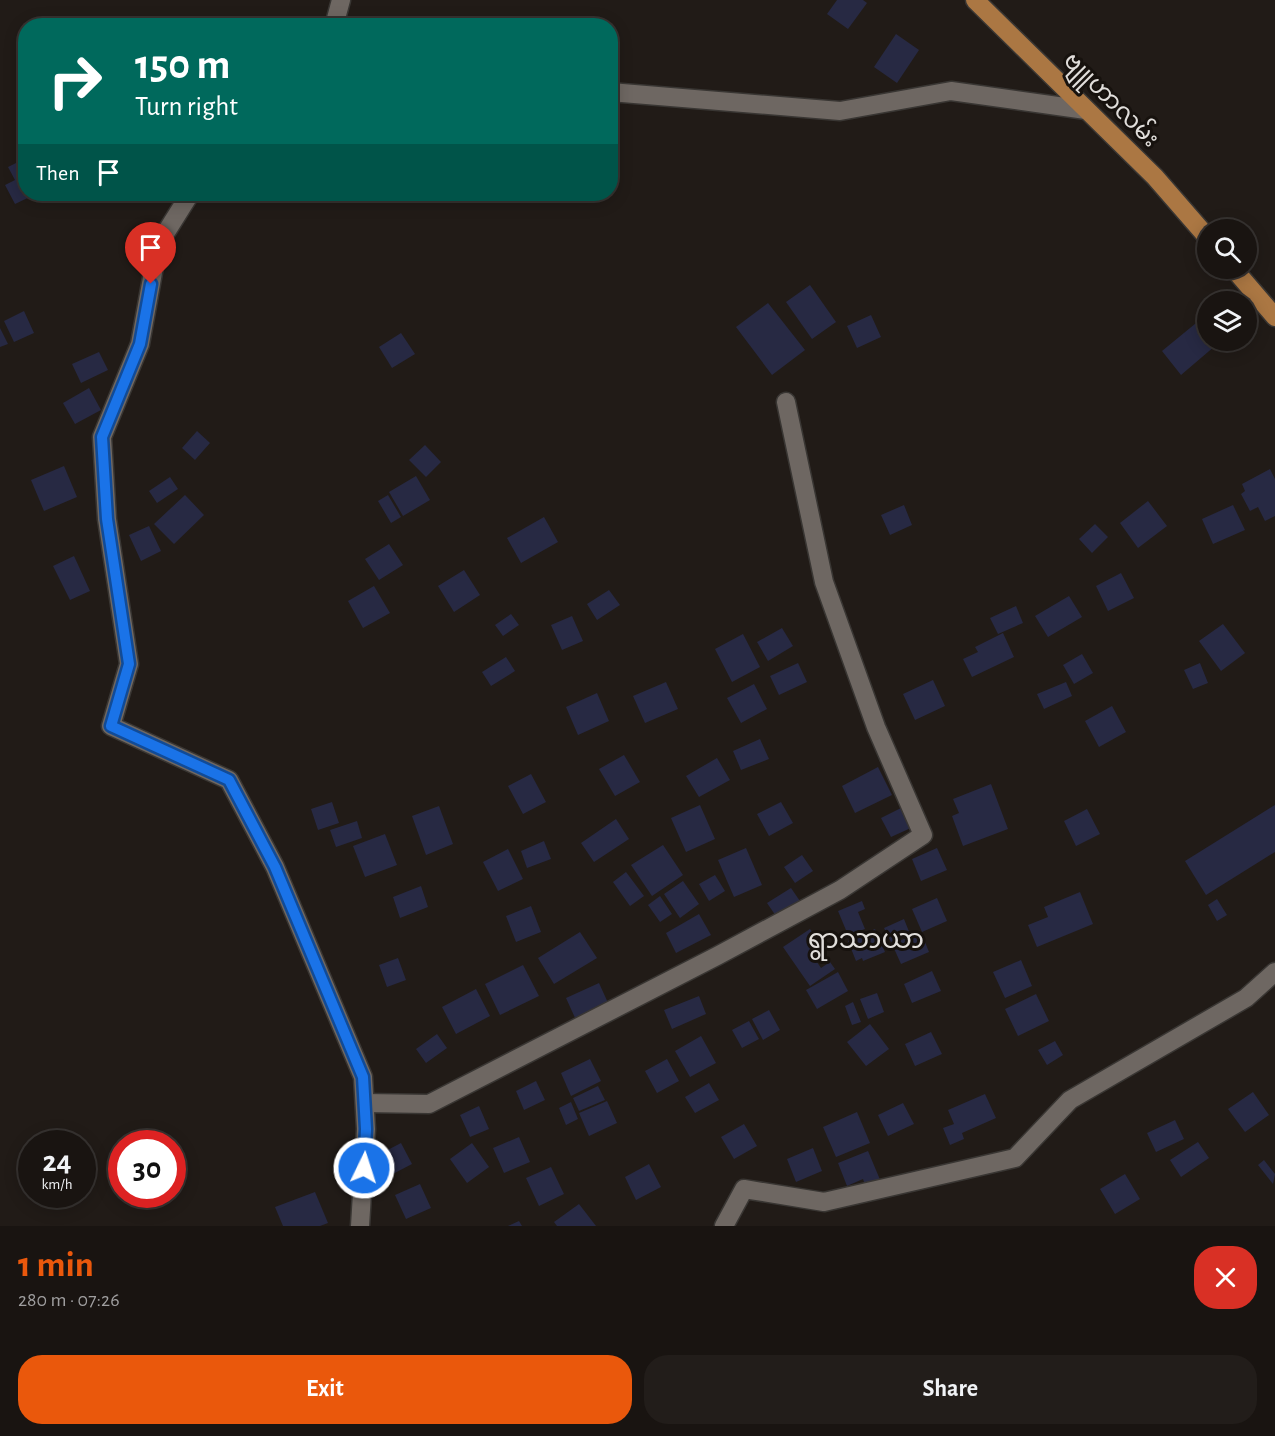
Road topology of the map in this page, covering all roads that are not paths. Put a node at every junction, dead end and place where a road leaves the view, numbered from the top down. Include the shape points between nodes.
1 (341, 0) edge
2 (975, 0) edge
3 (336, 18) edge
4 (618, 93) edge
5 (1086, 110) junction
6 (186, 201) edge
7 (1197, 225) edge
8 (1242, 279) edge
9 (1275, 317) edge
10 (786, 402) dead end
11 (1275, 972) edge
12 (365, 1103) junction
13 (360, 1226) edge
14 (724, 1226) edge

1 - 3 street
2 - 5 main road, ဗျူဟာလမ်း
4 - 5 street via 840,111 951,91
5 - 7 main road, ဗျူဟာလမ်း via 1155,177
6 - 12 street via 158,244 140,344 102,437 107,519 129,664 111,726 229,780 275,867 363,1077
8 - 9 main road
10 - 12 street via 824,582 876,727 923,835 840,890 429,1104
11 - 14 street via 1246,998 1070,1100 1015,1158 824,1202 744,1189
12 - 13 street

